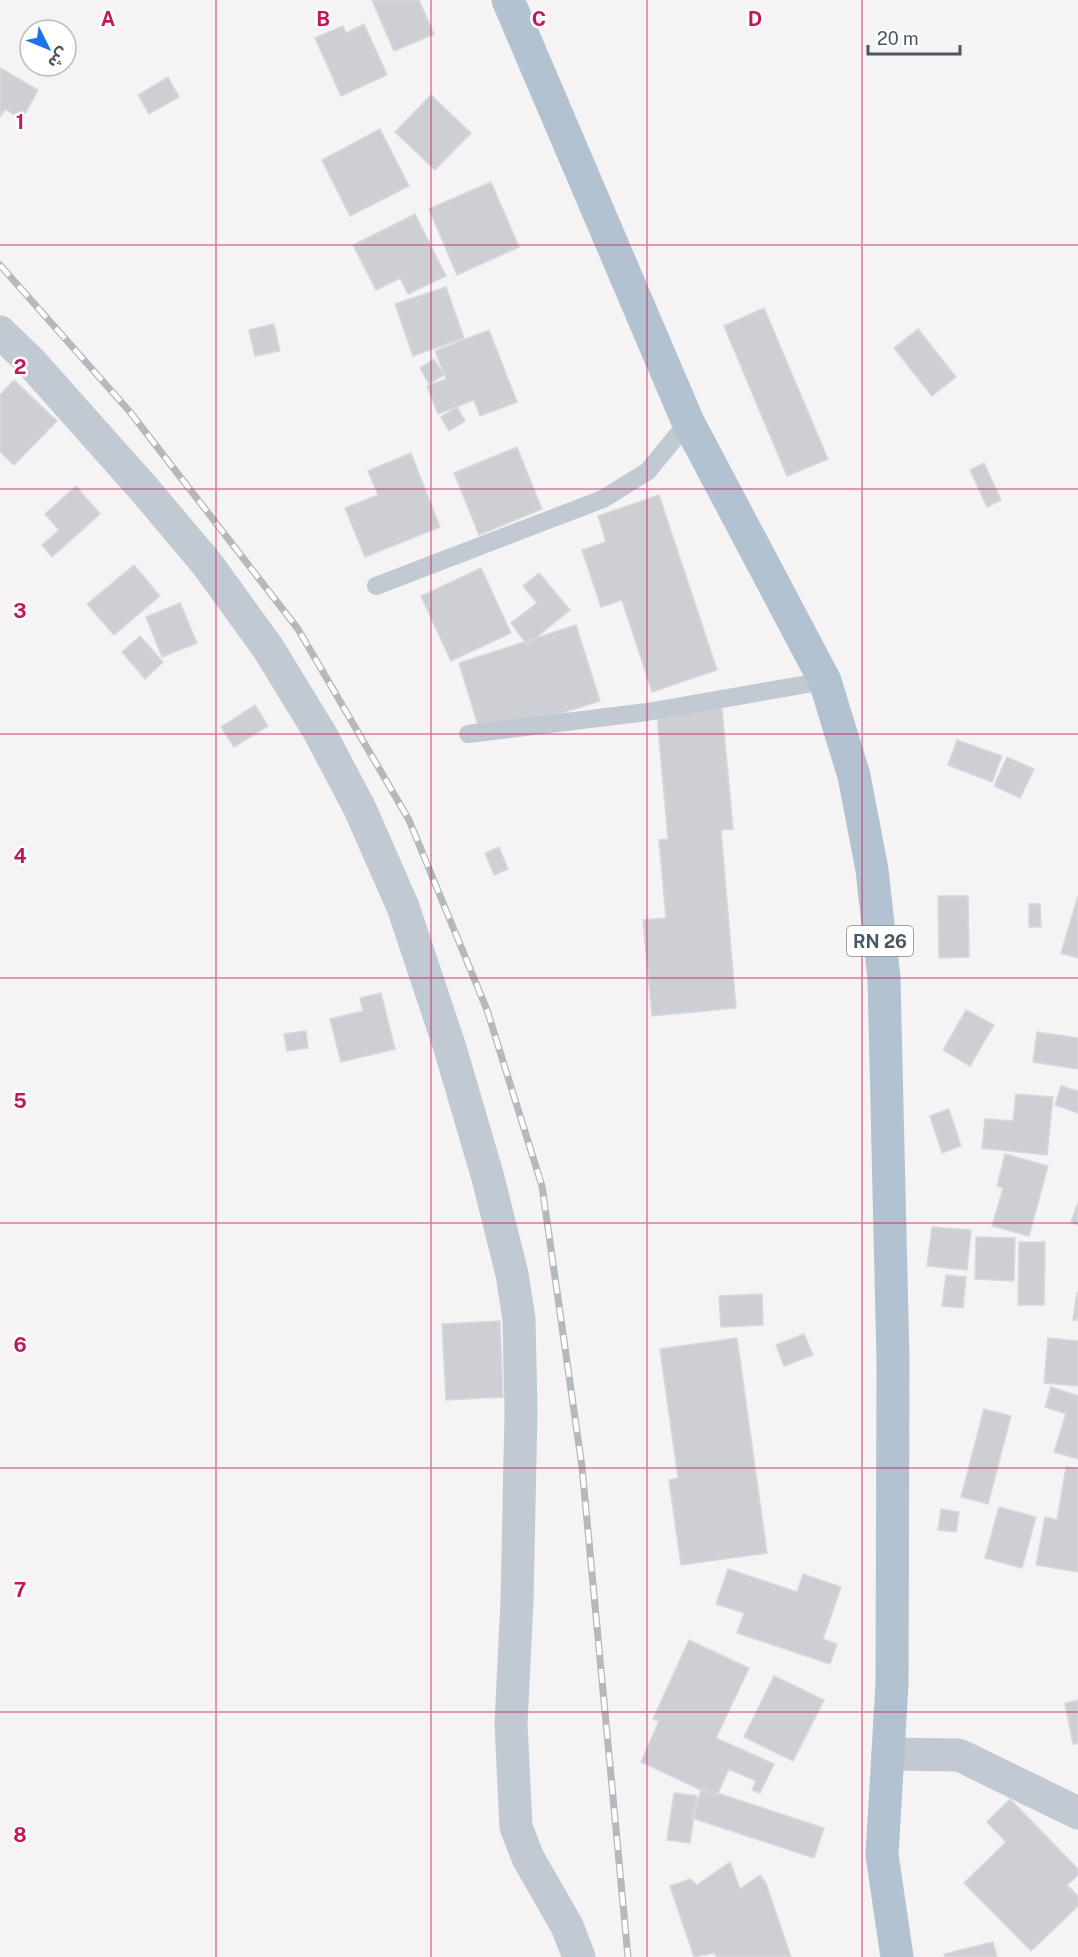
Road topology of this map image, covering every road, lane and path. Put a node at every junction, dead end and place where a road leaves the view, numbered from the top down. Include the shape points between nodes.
1 (508, 0) edge
2 (0, 332) edge
3 (688, 422) junction
4 (376, 586) dead end
5 (825, 681) junction
6 (468, 734) dead end
7 (888, 1754) junction
8 (1078, 1813) edge
9 (579, 1957) edge
10 (897, 1957) edge

1 - 3 main road, RN 26
2 - 9 street via 152,497 268,648 360,809 404,907 450,1048 512,1274 519,1319 521,1411 511,1724 516,1827
3 - 4 lane via 648,471 603,499
3 - 5 main road, RN 26
5 - 6 lane via 647,712
5 - 7 main road, RN 26 via 856,788 872,870 884,978 893,1361 892,1684
7 - 8 street via 959,1755
7 - 10 main road, RN 26 via 882,1855

